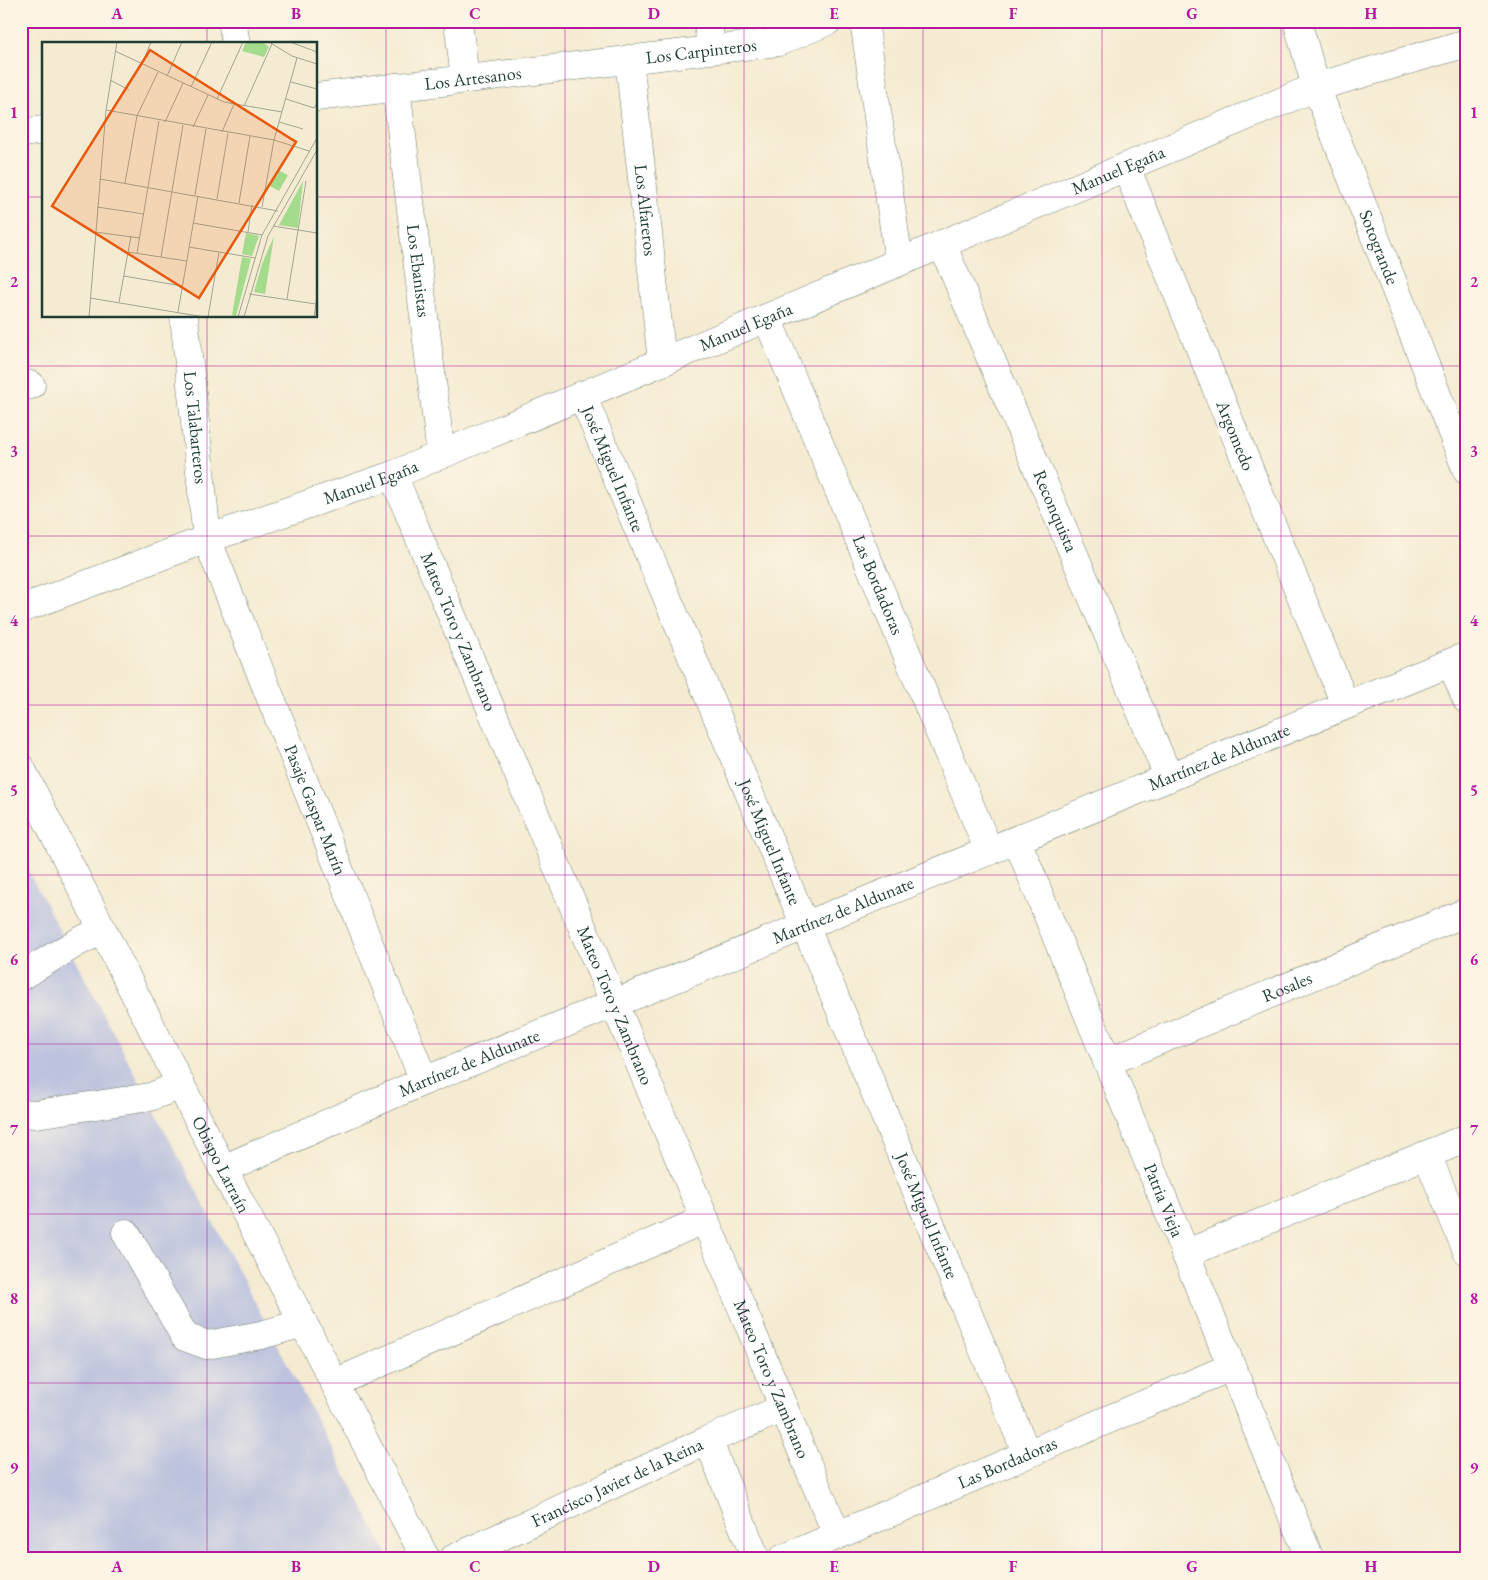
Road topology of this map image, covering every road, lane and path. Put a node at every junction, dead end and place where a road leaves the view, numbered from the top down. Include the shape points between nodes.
1 (232, 21) edge
2 (458, 21) edge
3 (708, 21) edge
4 (828, 21) edge
5 (864, 21) edge
6 (1297, 21) edge
7 (236, 42) edge
8 (1467, 43) edge
9 (712, 49) junction
10 (629, 59) junction
11 (465, 79) junction
12 (396, 87) junction
13 (1316, 87) junction
14 (318, 97) edge
15 (42, 130) edge
16 (21, 133) edge
17 (1126, 167) junction
18 (942, 244) junction
19 (899, 262) junction
20 (184, 318) edge
21 (767, 318) junction
22 (662, 362) junction
23 (582, 395) junction
24 (441, 455) junction
25 (1467, 471) edge
26 (393, 474) junction
27 (207, 539) junction
28 (21, 608) edge
29 (1459, 660) edge
30 (1467, 700) edge
31 (1345, 704) junction
32 (21, 768) edge
33 (1169, 778) junction
34 (1017, 840) junction
35 (990, 851) junction
36 (1467, 912) edge
37 (805, 926) junction
38 (102, 930) junction
39 (21, 976) edge
40 (615, 1004) junction
41 (1107, 1062) junction
42 (424, 1081) junction
43 (181, 1084) junction
44 (21, 1113) edge
45 (1467, 1138) edge
46 (1427, 1155) junction
47 (223, 1169) junction
48 (705, 1219) junction
49 (126, 1233) dead end
50 (1467, 1251) edge
51 (1185, 1254) junction
52 (303, 1323) junction
53 (1231, 1367) junction
54 (335, 1383) junction
55 (784, 1408) junction
56 (708, 1440) junction
57 (1027, 1454) junction
58 (837, 1535) junction
59 (420, 1556) edge
60 (453, 1559) edge
61 (756, 1559) edge
62 (782, 1559) edge
63 (1310, 1559) edge

1 - 7 street
2 - 11 street
3 - 9 street
4 - 9 street, Los Carpinteros via 778,42
5 - 19 street
6 - 13 street, Sotogrande
8 - 13 street, Manuel Egaña
9 - 10 street, Los Carpinteros
10 - 11 street, Los Artesanos
10 - 22 street, Los Alfareros
11 - 12 street, Los Artesanos
12 - 14 street, Los Artesanos
12 - 24 street, Los Ebanistas
13 - 17 street, Manuel Egaña
13 - 25 street, Sotogrande
15 - 16 street
17 - 18 street, Manuel Egaña
17 - 31 street, Argomedo
18 - 19 street, Manuel Egaña
18 - 33 street, Reconquista
19 - 21 street, Manuel Egaña
20 - 27 street, Los Talabarteros
21 - 22 street, Manuel Egaña
21 - 35 street, Las Bordadoras
22 - 23 street, Manuel Egaña
23 - 24 street, Manuel Egaña
23 - 37 street, José Miguel Infante
24 - 26 street, Manuel Egaña
26 - 27 street, Manuel Egaña
26 - 40 street, Mateo Toro y Zambrano
27 - 28 street, Manuel Egaña
27 - 42 street, Pasaje Gaspar Marín
29 - 30 street
29 - 31 street, Martínez de Aldunate
31 - 33 street, Martínez de Aldunate
32 - 38 street, Obispo Larraín
33 - 34 street, Martínez de Aldunate
34 - 35 street, Martínez de Aldunate
34 - 41 street, Patria Vieja
35 - 37 street, Martínez de Aldunate
36 - 41 street, Rosales
37 - 40 street, Martínez de Aldunate
37 - 57 street, José Miguel Infante
38 - 39 street
38 - 43 street, Obispo Larraín
40 - 42 street, Martínez de Aldunate
40 - 48 street, Mateo Toro y Zambrano
41 - 51 street, Patria Vieja
42 - 47 street, Martínez de Aldunate
43 - 44 street via 150,1096 36,1114
43 - 47 street, Obispo Larraín
45 - 46 street
46 - 50 street
46 - 51 street
47 - 52 street, Obispo Larraín
48 - 54 street
48 - 55 street, Mateo Toro y Zambrano
49 - 52 street via 185,1337 207,1345
51 - 53 street, Patria Vieja
52 - 54 street, Obispo Larraín
53 - 57 street, Las Bordadoras
53 - 63 street, Patria Vieja
54 - 59 street, Obispo Larraín
55 - 56 street, Francisco Javier de la Reina
55 - 58 street, Mateo Toro y Zambrano
56 - 60 street, Francisco Javier de la Reina
56 - 61 street
57 - 58 street, Las Bordadoras
58 - 62 street, Las Bordadoras

